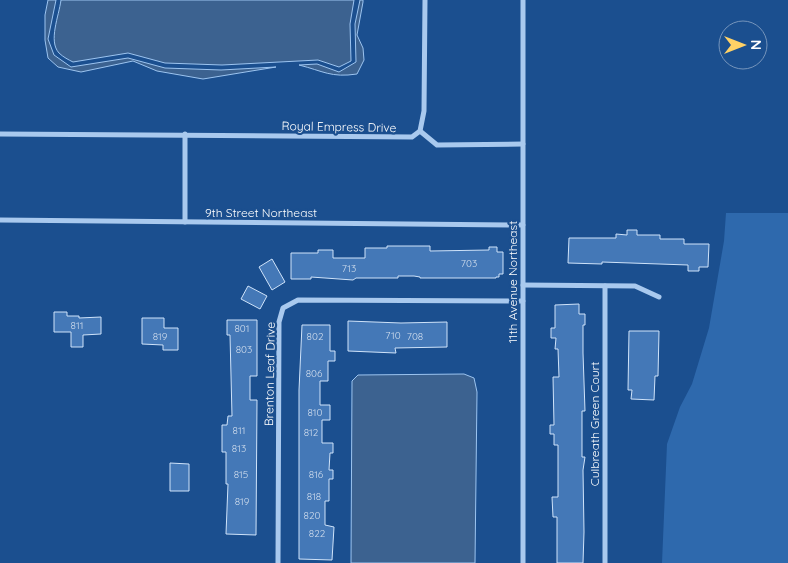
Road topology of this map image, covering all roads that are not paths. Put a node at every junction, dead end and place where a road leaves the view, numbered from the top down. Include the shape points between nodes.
1 (425, 0) edge
2 (523, 0) edge
3 (420, 131) junction
4 (0, 134) edge
5 (185, 134) junction
6 (523, 144) junction
7 (0, 220) edge
8 (185, 222) junction
9 (523, 225) junction
10 (523, 285) junction
11 (605, 286) junction
12 (659, 297) dead end
13 (523, 301) junction
14 (278, 563) edge
15 (523, 563) edge
16 (605, 563) edge

1 - 3 street via 424,111
2 - 6 street, 11th Avenue Northeast
3 - 5 street, Royal Empress Drive via 412,137
3 - 6 street via 437,145
4 - 5 street, Royal Empress Drive
5 - 8 street
6 - 9 street, 11th Avenue Northeast
7 - 8 street, 9th Street Northeast
8 - 9 street, 9th Street Northeast
9 - 10 street, 11th Avenue Northeast
10 - 11 street
10 - 13 street, 11th Avenue Northeast
11 - 12 street via 635,286
11 - 16 street, Culbreath Green Court
13 - 14 street, Brenton Leaf Drive via 298,300 283,308 279,322
13 - 15 street, 11th Avenue Northeast

